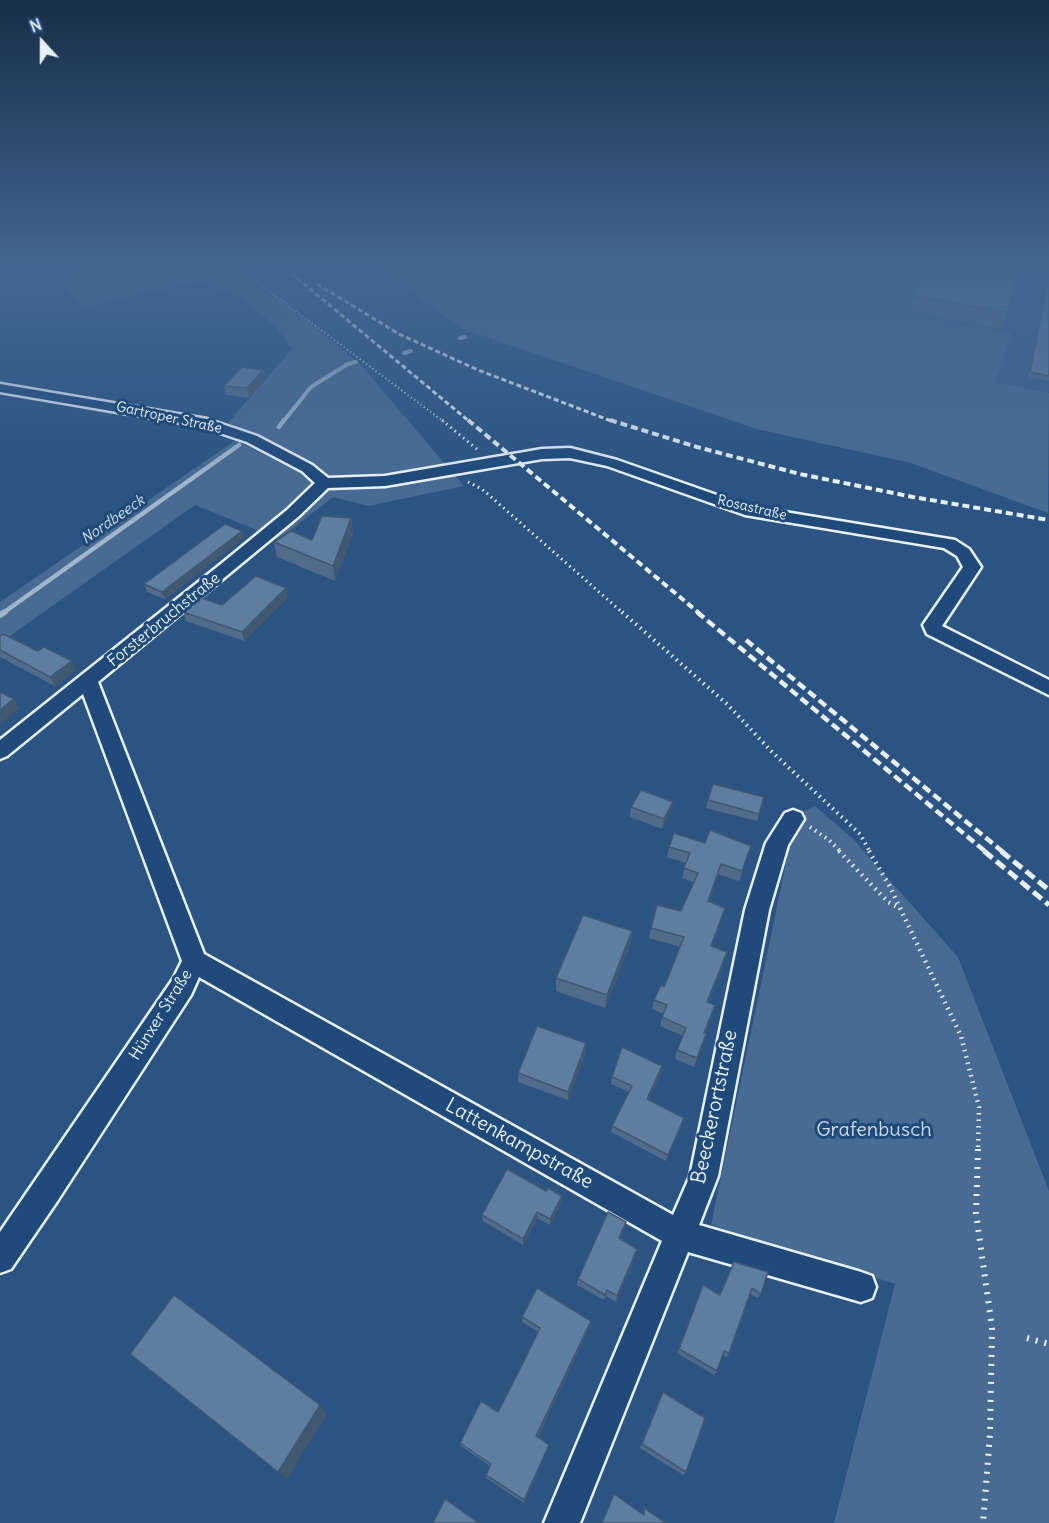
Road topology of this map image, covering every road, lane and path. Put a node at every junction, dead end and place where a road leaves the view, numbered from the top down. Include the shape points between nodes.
1 (334, 339) edge
2 (0, 388) edge
3 (491, 462) junction
4 (464, 476) dead end
5 (324, 483) junction
6 (88, 681) junction
7 (1049, 688) edge
8 (0, 751) edge
9 (793, 819) joint
10 (900, 908) junction
11 (194, 961) junction
12 (680, 1235) junction
13 (0, 1258) edge
14 (861, 1287) dead end
15 (1027, 1338) dead end
16 (1049, 1344) edge
17 (562, 1523) edge
18 (983, 1523) edge

1 - 3 path via 417,400
2 - 5 street, Gartroper Straße via 202,422 270,448 307,468
3 - 5 street, Rosastraße via 384,481
3 - 7 street, Rosastraße via 551,453 580,455 738,508 949,544 963,553 972,567 932,625 934,630
4 - 10 path via 727,705 860,834
5 - 6 street, Forsterbruchstraße via 269,534
6 - 8 street, Forsterbruchstraße
6 - 11 street, Hünxer Straße
9 - 10 path via 817,830 888,902
9 - 12 street, Beeckerortstraße via 777,843 758,910 704,1176
10 - 18 path via 961,1036 979,1107 976,1213 992,1328
11 - 12 street, Lattenkampstraße
11 - 13 street, Hünxer Straße via 182,987
12 - 14 street, Lattenkampstraße
12 - 17 street, Beeckerortstraße
15 - 16 path

